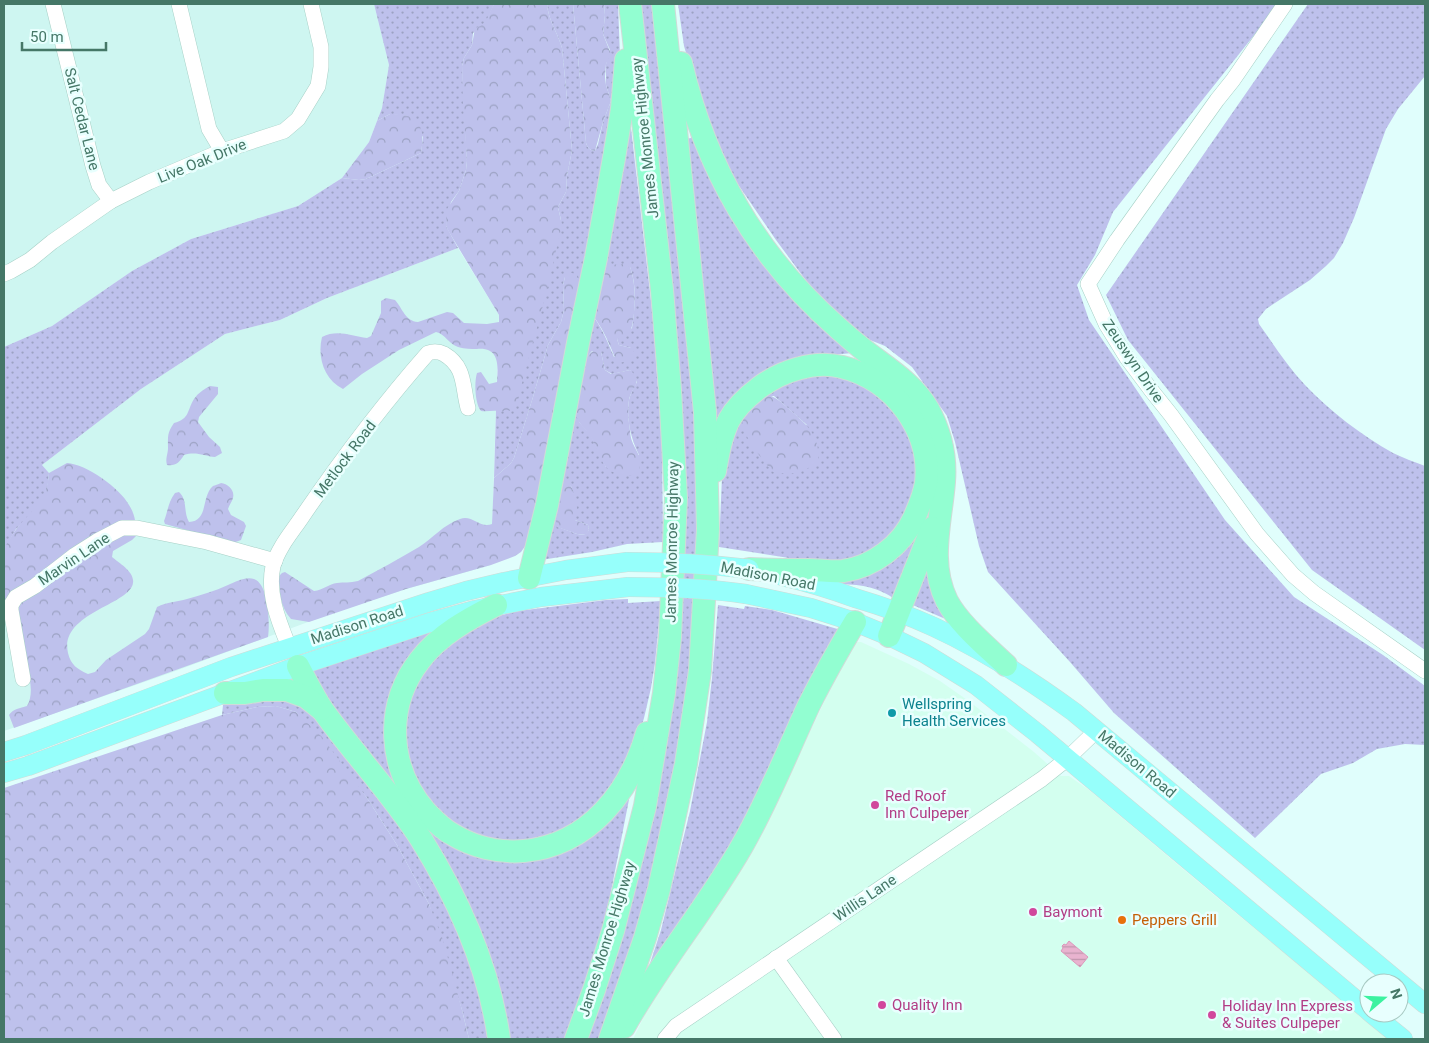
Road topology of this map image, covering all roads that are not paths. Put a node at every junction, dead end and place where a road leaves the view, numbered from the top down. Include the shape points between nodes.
1 (54, 4) edge
2 (179, 4) edge
3 (311, 4) edge
4 (628, 4) edge
5 (663, 4) edge
6 (668, 4) edge
7 (1285, 4) edge
8 (222, 151) junction
9 (111, 201) junction
10 (4, 274) edge
11 (468, 408) dead end
12 (941, 501) junction
13 (708, 507) junction
14 (275, 562) junction
15 (749, 569) junction
16 (528, 578) junction
17 (496, 605) junction
18 (898, 612) junction
19 (855, 622) junction
20 (889, 636) junction
21 (670, 637) junction
22 (294, 656) junction
23 (1006, 665) junction
24 (1425, 672) edge
25 (23, 679) dead end
26 (225, 693) junction
27 (323, 711) junction
28 (1096, 731) junction
29 (4, 752) edge
30 (1067, 759) junction
31 (4, 774) edge
32 (776, 958) junction
33 (1359, 1003) edge
34 (1425, 1004) edge
35 (1383, 1023) edge
36 (499, 1039) edge
37 (576, 1039) edge
38 (610, 1039) edge
39 (618, 1039) edge
40 (665, 1039) edge
41 (834, 1039) edge
42 (1403, 1039) edge

1 - 9 street, Salt Cedar Lane via 93,166 99,185
2 - 8 street via 210,129
3 - 8 street, Live Oak Drive via 321,47 321,67 318,86 307,107 284,131
4 - 16 highway via 626,66 614,158 547,505
4 - 21 highway, James Monroe Highway via 662,290 670,390 676,498
5 - 13 highway, James Monroe Highway via 705,412
6 - 12 highway via 696,118 735,205 780,270 806,298 903,380 927,408 935,423 943,455
7 - 24 street, Zeuswyn Drive via 1088,284 1106,324 1127,358 1270,550 1314,593
8 - 9 street, Live Oak Drive
9 - 10 street, Live Oak Drive via 30,260
11 - 14 street, Metlock Road via 457,365 440,352 428,353 314,499
12 - 18 highway
12 - 23 highway via 937,552 947,601 958,617
13 - 15 highway via 717,459 730,419 740,404 782,374 812,366 841,366 871,378 890,391 907,410 923,446 926,482 910,527 900,540 874,560 843,571
13 - 38 highway, James Monroe Highway via 700,671 686,764 659,888
14 - 22 street, Metlock Road via 272,580 274,600
14 - 25 street, Marvin Lane via 208,542 137,528 113,532 13,600 11,610
15 - 16 main road, Madison Road, bridge via 627,562
15 - 18 main road, Madison Road via 808,582
16 - 22 main road, Madison Road via 466,591
17 - 19 main road, Madison Road, bridge via 628,587 702,588 811,608
17 - 21 highway via 444,636 419,660 399,699 394,727 402,774 420,805 450,834 488,849 518,851 546,847 576,835 604,812 637,763 655,705
17 - 22 main road, Madison Road
18 - 20 highway
18 - 23 main road, Madison Road via 970,644
19 - 20 main road, Madison Road
19 - 39 highway via 809,706 744,844
20 - 30 main road, Madison Road via 976,685
21 - 37 highway, James Monroe Highway via 645,806 613,931
22 - 26 main road, Madison Road
22 - 27 highway
22 - 29 main road, Madison Road via 231,667
23 - 28 main road, Madison Road
26 - 27 highway via 287,690 306,697
26 - 31 main road, Madison Road
27 - 36 highway via 406,818 441,875 479,958
28 - 30 street, Willis Lane
28 - 34 main road, Madison Road
30 - 32 street, Willis Lane
30 - 33 main road, Madison Road
32 - 40 street, Willis Lane via 676,1026
32 - 41 street
35 - 42 main road, Madison Road

